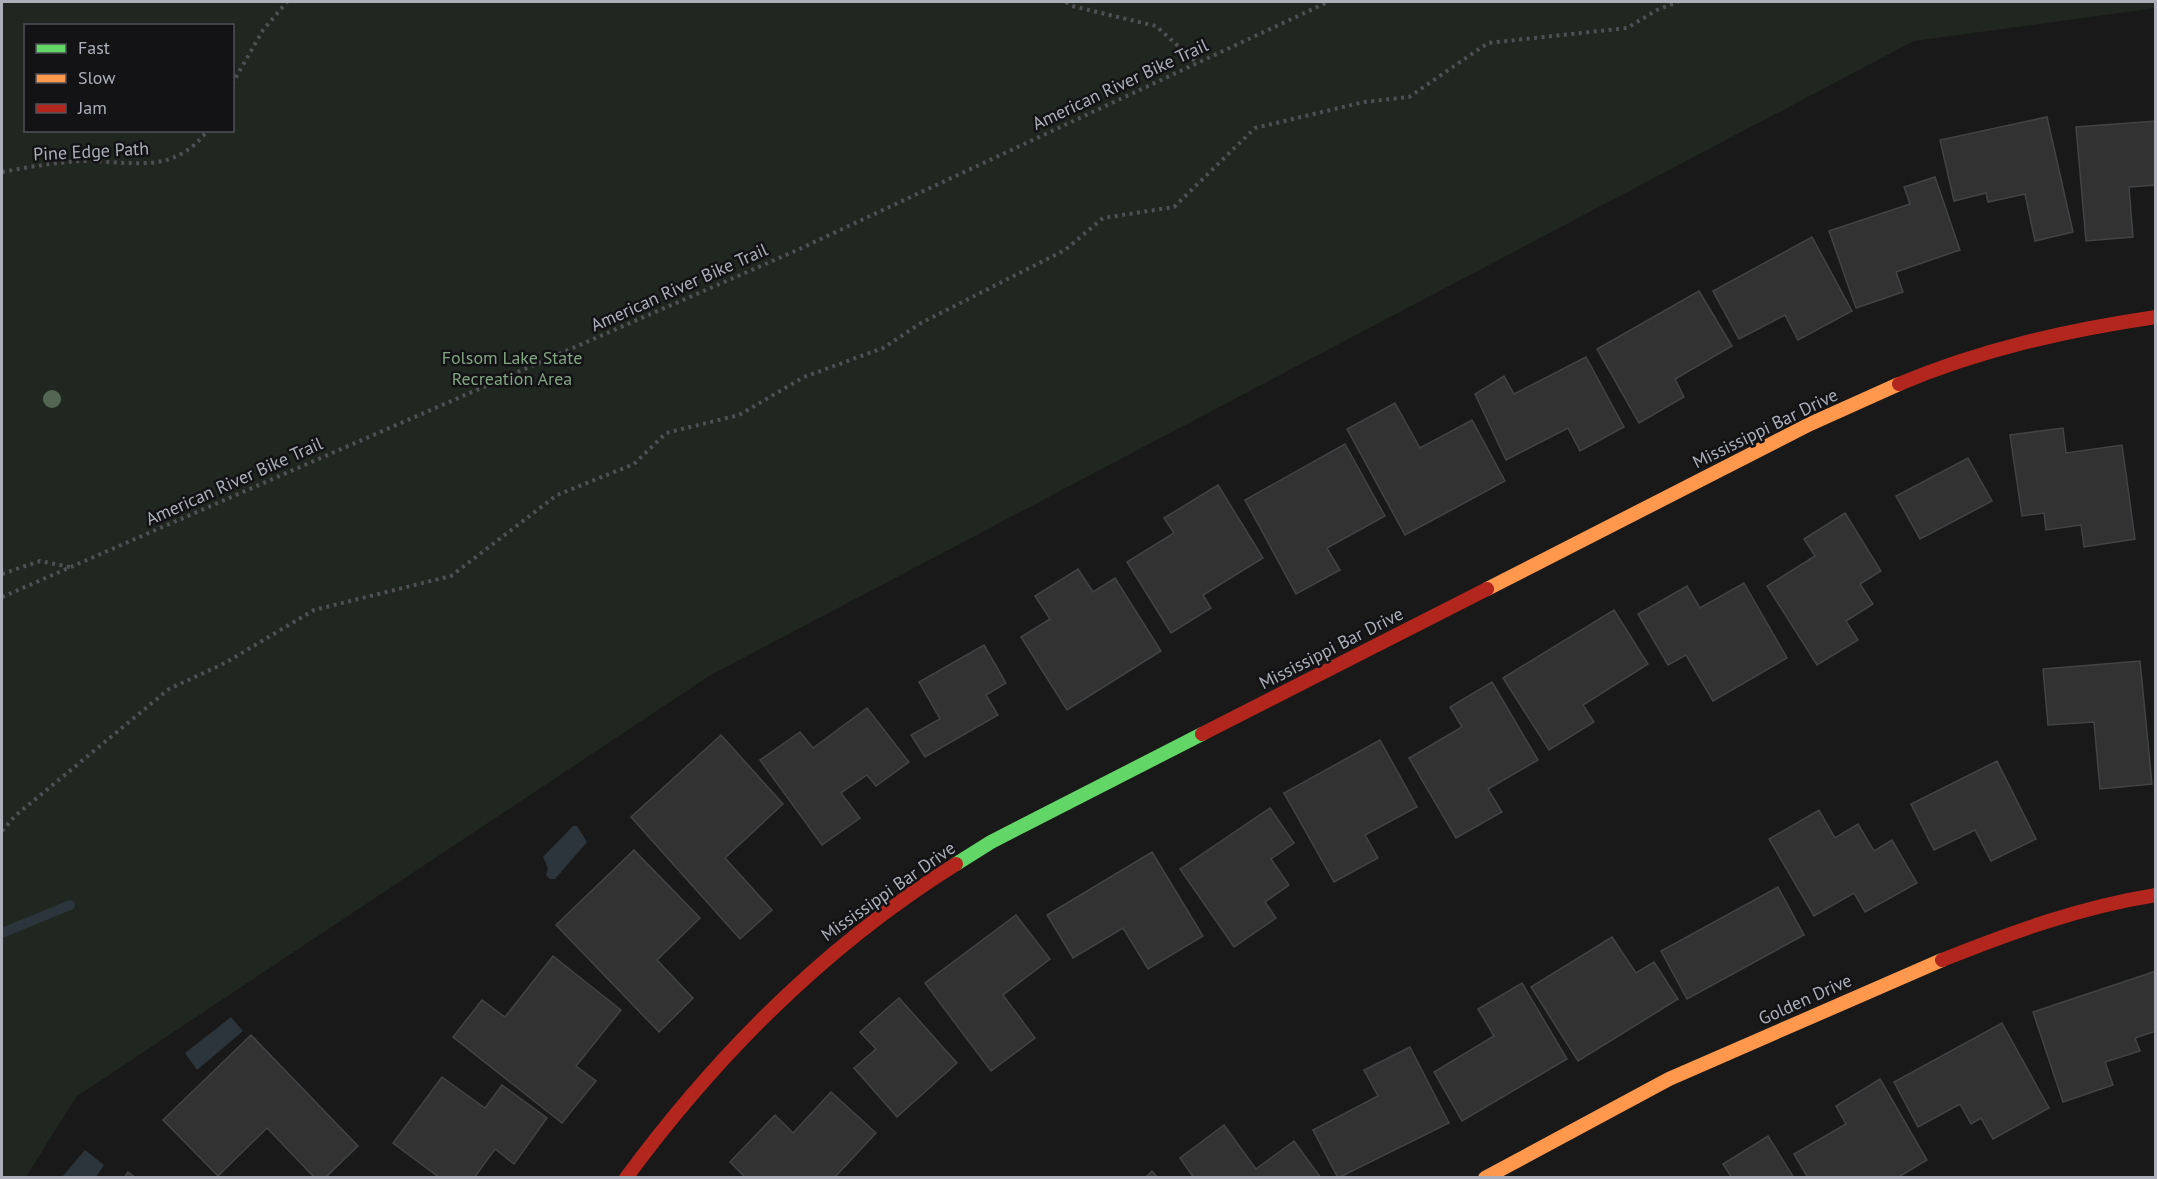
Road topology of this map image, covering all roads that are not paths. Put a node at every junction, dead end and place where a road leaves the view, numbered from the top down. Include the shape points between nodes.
1 (2156, 317) edge
2 (2156, 895) edge
3 (626, 1178) edge
4 (1485, 1178) edge

1 - 3 street, Mississippi Bar Drive via 2089,327 1972,357 1892,387 1810,424 991,842 926,881 835,948 778,998 725,1052 652,1139
2 - 4 street, Golden Drive via 2118,901 2025,927 1936,962 1669,1079

